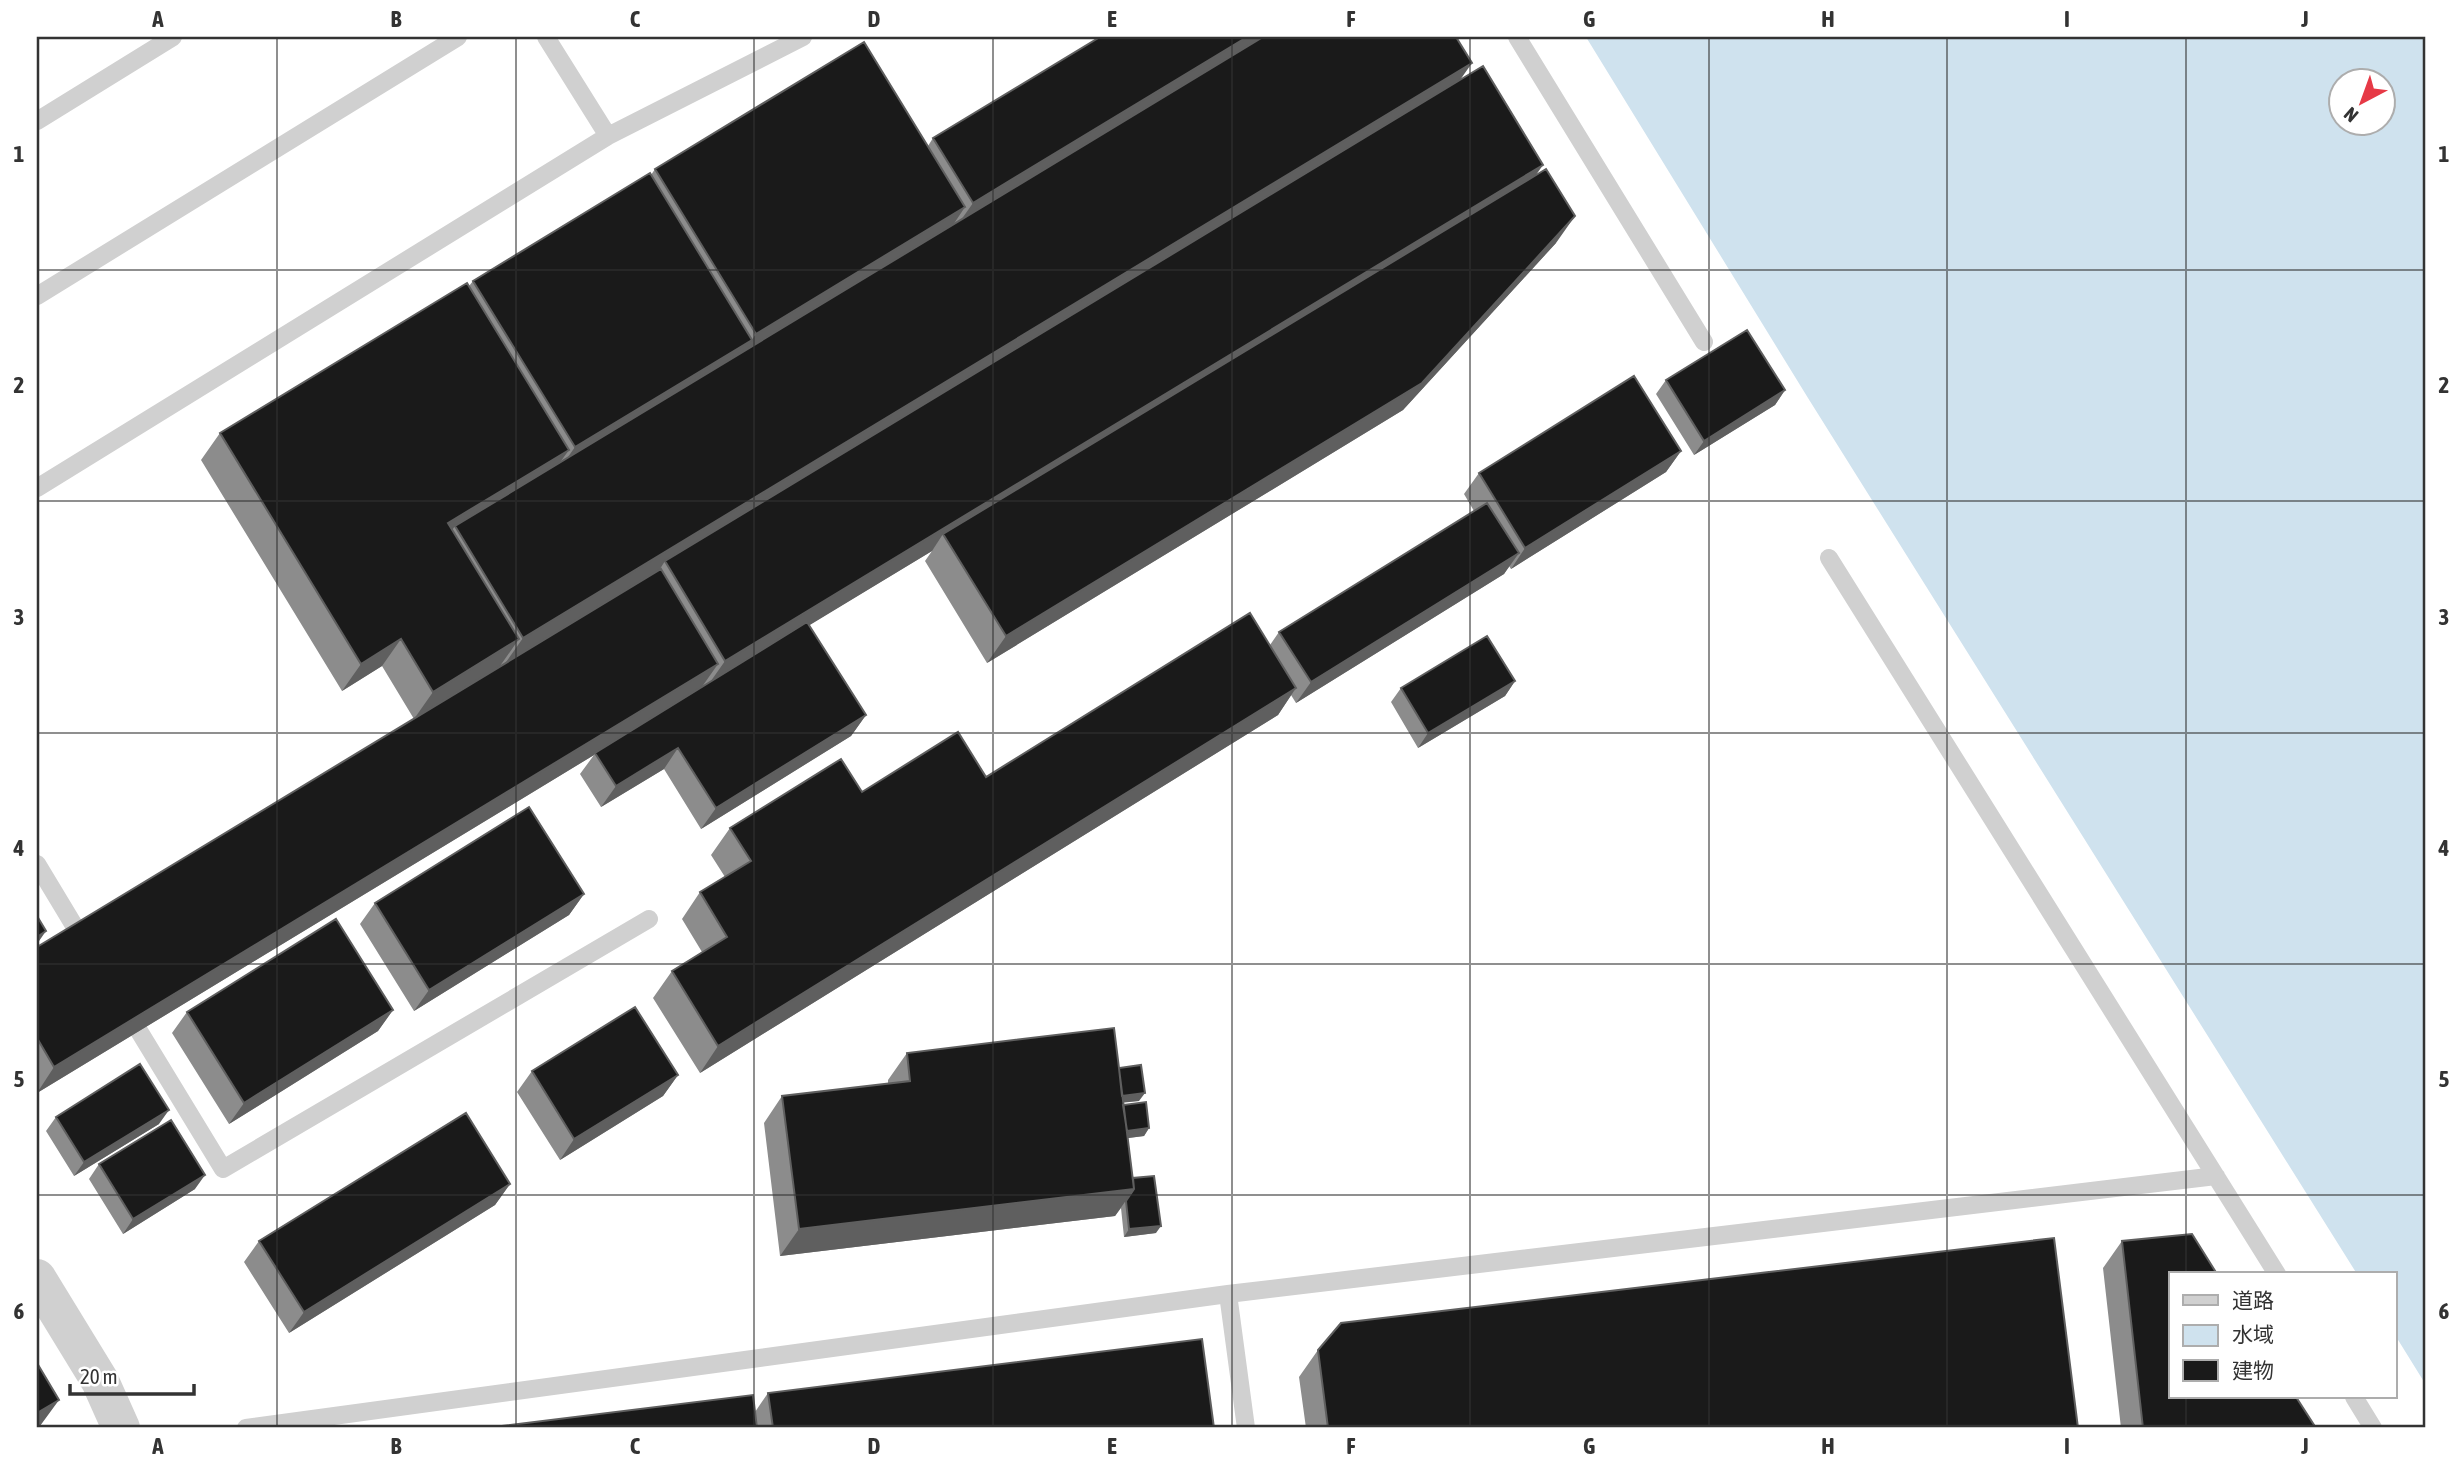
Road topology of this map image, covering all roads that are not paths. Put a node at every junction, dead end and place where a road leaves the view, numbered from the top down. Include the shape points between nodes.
1 (173, 37) edge
2 (458, 37) edge
3 (546, 37) edge
4 (803, 37) edge
5 (1517, 37) edge
6 (37, 121) edge
7 (608, 136) junction
8 (37, 296) edge
9 (1704, 342) dead end
10 (37, 488) edge
11 (1829, 558) dead end
12 (37, 864) edge
13 (649, 919) dead end
14 (81, 937) edge
15 (138, 1031) edge
16 (2216, 1177) junction
17 (2276, 1272) edge
18 (37, 1278) edge
19 (1228, 1294) junction
20 (2355, 1398) edge
21 (121, 1428) edge
22 (246, 1428) edge
23 (1246, 1428) edge
24 (2373, 1428) edge

1 - 6 lane
2 - 8 lane
3 - 7 lane
4 - 7 lane
5 - 9 lane
7 - 10 lane
11 - 16 lane
12 - 14 lane
13 - 15 lane via 223,1170
16 - 17 lane
16 - 19 lane
18 - 21 street via 100,1381
19 - 22 lane
19 - 23 lane
20 - 24 lane

